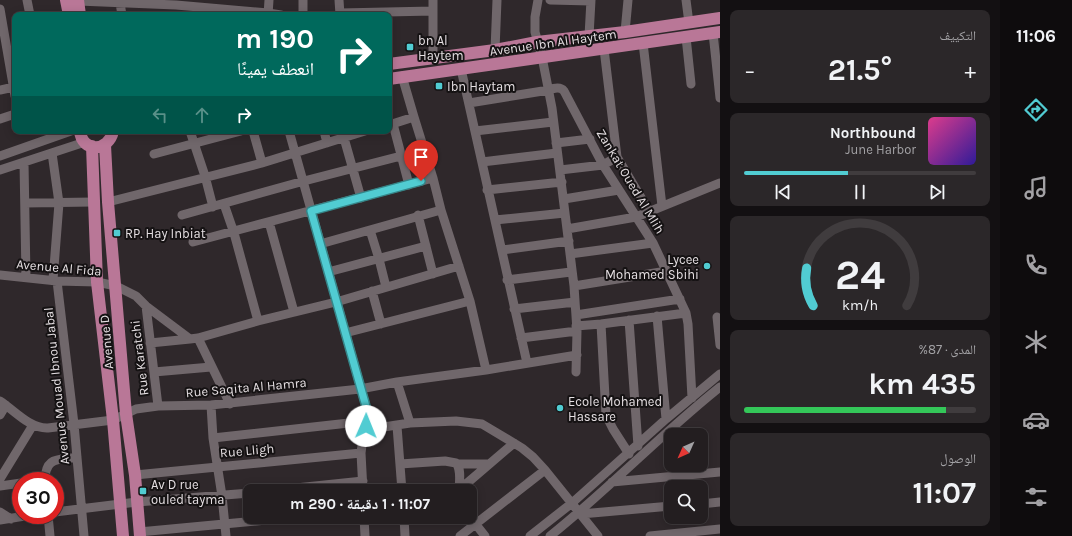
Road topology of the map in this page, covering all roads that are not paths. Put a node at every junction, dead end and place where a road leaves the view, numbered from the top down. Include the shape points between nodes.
1 (27, 0) edge
2 (74, 0) edge
3 (269, 0) edge
4 (303, 0) edge
5 (339, 0) edge
6 (433, 0) edge
7 (497, 0) edge
8 (538, 0) edge
9 (550, 0) edge
10 (591, 0) edge
11 (628, 0) edge
12 (686, 0) edge
13 (120, 3) junction
14 (176, 5) junction
15 (0, 9) edge
16 (433, 11) junction
17 (29, 12) edge
18 (70, 12) edge
19 (79, 12) edge
20 (122, 12) edge
21 (176, 12) edge
22 (248, 12) edge
23 (268, 12) edge
24 (303, 12) edge
25 (340, 12) edge
26 (392, 12) edge
27 (720, 18) edge
28 (1, 19) edge
29 (689, 23) junction
30 (625, 32) junction
31 (716, 33) edge
32 (589, 36) junction
33 (686, 37) junction
34 (538, 42) junction
35 (643, 43) junction
36 (604, 49) junction
37 (495, 50) junction
38 (542, 57) junction
39 (12, 58) edge
40 (432, 58) junction
41 (392, 64) edge
42 (461, 68) junction
43 (402, 76) junction
44 (392, 78) edge
45 (692, 84) dead end
46 (0, 90) edge
47 (549, 90) junction
48 (12, 92) edge
49 (720, 98) edge
50 (468, 102) junction
51 (12, 115) edge
52 (414, 117) junction
53 (0, 119) edge
54 (553, 122) junction
55 (392, 124) edge
56 (392, 127) edge
57 (475, 131) junction
58 (62, 134) edge
59 (113, 134) edge
60 (191, 134) edge
61 (230, 134) edge
62 (254, 134) edge
63 (290, 134) edge
64 (325, 134) edge
65 (351, 134) edge
66 (344, 138) junction
67 (590, 139) junction
68 (85, 140) edge
69 (327, 143) junction
70 (556, 143) junction
71 (194, 144) junction
72 (105, 145) junction
73 (52, 153) junction
74 (296, 153) junction
75 (556, 153) junction
76 (1, 154) edge
77 (154, 154) dead end
78 (401, 156) junction
79 (617, 157) junction
80 (24, 162) junction
81 (482, 162) junction
82 (262, 163) junction
83 (603, 165) junction
84 (353, 168) junction
85 (0, 170) edge
86 (560, 170) junction
87 (205, 176) junction
88 (433, 178) junction
89 (304, 181) junction
90 (562, 182) junction
91 (720, 183) edge
92 (410, 185) junction
93 (487, 190) junction
94 (619, 190) junction
95 (361, 198) junction
96 (564, 199) junction
97 (93, 202) junction
98 (108, 202) junction
99 (25, 203) junction
100 (59, 203) junction
101 (224, 204) junction
102 (662, 206) junction
103 (213, 207) junction
104 (441, 210) junction
105 (311, 211) junction
106 (649, 211) junction
107 (565, 213) junction
108 (182, 215) dead end
109 (418, 216) junction
110 (636, 217) junction
111 (495, 220) junction
112 (269, 222) junction
113 (567, 229) junction
114 (370, 230) junction
115 (234, 232) junction
116 (569, 241) junction
117 (193, 242) dead end
118 (653, 243) junction
119 (320, 244) junction
120 (426, 246) junction
121 (502, 250) junction
122 (570, 254) junction
123 (379, 259) junction
124 (459, 266) junction
125 (667, 271) junction
126 (328, 272) junction
127 (571, 272) junction
128 (433, 274) junction
129 (0, 275) edge
130 (26, 277) junction
131 (507, 280) junction
132 (55, 281) junction
133 (97, 282) junction
134 (116, 286) junction
135 (574, 286) junction
136 (386, 287) junction
137 (372, 291) junction
138 (680, 300) junction
139 (470, 301) junction
140 (336, 302) junction
141 (575, 302) junction
142 (146, 306) junction
143 (514, 309) junction
144 (294, 312) junction
145 (686, 313) junction
146 (576, 315) junction
147 (657, 316) junction
148 (717, 317) dead end
149 (629, 320) junction
150 (258, 321) junction
151 (381, 324) junction
152 (601, 324) junction
153 (577, 329) junction
154 (345, 333) junction
155 (521, 338) junction
156 (194, 339) junction
157 (150, 343) junction
158 (720, 345) edge
159 (577, 355) junction
160 (527, 363) junction
161 (211, 367) junction
162 (486, 370) junction
163 (154, 372) junction
164 (576, 372) dead end
165 (720, 374) edge
166 (396, 382) junction
167 (720, 387) edge
168 (360, 388) junction
169 (692, 398) junction
170 (3, 403) edge
171 (230, 404) junction
172 (211, 405) junction
173 (158, 406) junction
174 (126, 414) junction
175 (0, 415) edge
176 (666, 419) junction
177 (113, 420) junction
178 (367, 421) junction
179 (410, 423) junction
180 (74, 424) junction
181 (34, 425) junction
182 (397, 426) junction
183 (364, 430) junction
184 (213, 438) junction
185 (514, 444) junction
186 (638, 446) junction
187 (361, 453) junction
188 (629, 454) junction
189 (77, 457) junction
190 (400, 464) junction
191 (458, 464) junction
192 (489, 464) junction
193 (217, 466) junction
194 (545, 470) junction
195 (45, 472) edge
196 (720, 472) edge
197 (134, 475) junction
198 (1, 476) edge
199 (363, 481) joint
200 (612, 482) junction
201 (12, 484) edge
202 (334, 484) edge
203 (401, 484) edge
204 (459, 484) edge
205 (466, 484) edge
206 (0, 486) edge
207 (243, 494) edge
208 (222, 496) junction
209 (137, 502) junction
210 (720, 502) edge
211 (572, 503) junction
212 (708, 503) edge
213 (121, 505) junction
214 (664, 507) edge
215 (81, 509) junction
216 (64, 511) edge
217 (0, 512) edge
218 (580, 513) junction
219 (11, 519) joint
220 (0, 520) edge
221 (243, 523) edge
222 (477, 523) edge
223 (49, 524) edge
224 (364, 524) edge
225 (404, 524) edge
226 (476, 524) joint
227 (225, 525) junction
228 (720, 529) edge
229 (139, 534) edge
230 (692, 534) edge
231 (50, 536) edge
232 (84, 536) edge
233 (123, 536) edge
234 (226, 536) edge
235 (365, 536) edge
236 (405, 536) edge
237 (460, 536) edge
238 (485, 536) edge
239 (530, 536) edge
240 (550, 536) edge
241 (598, 536) edge
242 (650, 536) edge

1 - 17 street
2 - 13 street
2 - 18 main road
2 - 19 main road
3 - 23 street
4 - 24 street
5 - 25 street
6 - 16 street
7 - 37 street
8 - 34 street via 535,25
9 - 10 street
10 - 32 street
11 - 30 street
12 - 29 street
13 - 14 street
13 - 20 street
14 - 21 street
14 - 22 street
15 - 28 street
16 - 26 street
16 - 40 street
27 - 29 main road, Avenue Ibn Al Haytem
28 - 39 street
29 - 30 main road, Avenue Ibn Al Haytem
30 - 32 main road, Avenue Ibn Al Haytem
31 - 33 main road, Avenue Ibn Al Haytem
31 - 49 street
32 - 34 main road, Avenue Ibn Al Haytem
33 - 35 main road, Avenue Ibn Al Haytem
33 - 45 street
34 - 37 main road, Avenue Ibn Al Haytem
34 - 38 street
35 - 36 main road, Avenue Ibn Al Haytem
35 - 102 street
36 - 38 main road, Avenue Ibn Al Haytem
36 - 79 street
37 - 40 main road, Avenue Ibn Al Haytem
38 - 42 main road, Avenue Ibn Al Haytem
38 - 47 street
40 - 41 main road, Avenue Ibn Al Haytem
42 - 43 main road, Avenue Ibn Al Haytem
42 - 50 street
43 - 44 main road, Avenue Ibn Al Haytem
43 - 52 street
46 - 48 street
47 - 50 street
47 - 54 street
47 - 67 street, Zankat Oued Al Mlih via 558,88 564,91
50 - 57 street
51 - 53 street
52 - 55 street
52 - 88 street
54 - 57 street
54 - 70 street
56 - 78 street
57 - 81 street
58 - 76 street
59 - 72 main road
60 - 71 street
61 - 71 street
62 - 82 street
63 - 74 street
64 - 69 street
65 - 66 street
66 - 69 street
66 - 84 street
67 - 70 street
67 - 83 street, Zankat Oued Al Mlih
68 - 72 main road via 96,147
68 - 73 street
68 - 97 main road, Avenue D
69 - 74 street
70 - 75 street
71 - 77 street
71 - 87 street
72 - 98 main road, Avenue D
73 - 80 street
73 - 100 street, Avenue Mouad Ibnou Jabal
74 - 82 street
74 - 89 street
75 - 81 street
75 - 86 street
78 - 84 street
78 - 92 street
79 - 83 street
79 - 106 street
80 - 85 street
80 - 99 street
81 - 93 street
82 - 87 street
83 - 86 street
83 - 94 street, Zankat Oued Al Mlih
84 - 89 street
84 - 95 street
86 - 90 street
87 - 98 street
87 - 103 street
88 - 92 street
88 - 104 street
89 - 101 street
89 - 105 street
90 - 93 street
90 - 96 street
91 - 102 street
92 - 95 street
93 - 111 street
94 - 96 street
94 - 110 street, Zankat Oued Al Mlih
95 - 105 street
96 - 107 street
97 - 100 street
97 - 133 main road, Avenue D
98 - 134 main road, Avenue D
99 - 100 street
99 - 130 street
100 - 132 street, Avenue Mouad Ibnou Jabal
101 - 103 street
101 - 115 street
102 - 106 street
103 - 108 street
104 - 109 street
104 - 124 street
105 - 112 street
105 - 119 street
106 - 110 street
107 - 111 street
107 - 113 street
109 - 114 street
109 - 120 street
110 - 113 street
110 - 118 street, Zankat Oued Al Mlih
111 - 121 street
112 - 115 street
112 - 144 street
113 - 116 street
114 - 119 street
114 - 123 street
115 - 117 street
115 - 150 street
116 - 121 street
116 - 122 street
118 - 122 street
118 - 125 street, Zankat Oued Al Mlih
119 - 126 street
120 - 123 street
120 - 128 street
121 - 131 street
122 - 127 street
123 - 126 street
123 - 136 street
124 - 128 street
124 - 139 street
125 - 135 street
125 - 138 street, Zankat Oued Al Mlih
126 - 140 street
127 - 131 street
127 - 135 street
128 - 136 street
129 - 130 street, Avenue Al Fida
130 - 132 street, Avenue Al Fida
131 - 143 street
132 - 133 street, Avenue Al Fida
132 - 180 street, Avenue Mouad Ibnou Jabal
133 - 134 street, Avenue Al Fida
133 - 177 main road, Avenue D
134 - 142 street, Avenue Al Fida via 136,296
134 - 174 main road, Avenue D
135 - 141 street
136 - 137 street
137 - 140 street
137 - 151 street
138 - 145 street, Zankat Oued Al Mlih
138 - 146 street
139 - 151 street
139 - 162 street
140 - 144 street
140 - 154 street
141 - 143 street
141 - 146 street
142 - 156 street, Avenue Al Fida
142 - 157 street, Rue Karatchi
143 - 155 street
144 - 150 street
145 - 147 street
145 - 169 street, Zankat Oued Al Mlih
146 - 153 street
147 - 149 street
147 - 176 street
148 - 158 street
149 - 152 street
149 - 186 street
150 - 156 street
151 - 154 street
152 - 153 street
152 - 188 street via 606,414 612,429
153 - 155 street
153 - 159 street
154 - 168 street
155 - 160 street
156 - 157 street
156 - 161 street
157 - 163 street, Rue Karatchi
159 - 160 street, Rue Saqita Al Hamra
159 - 164 street
160 - 162 street, Rue Saqita Al Hamra
161 - 163 street
161 - 171 street
162 - 166 street, Rue Saqita Al Hamra
163 - 173 street, Rue Karatchi
165 - 169 street
166 - 168 street, Rue Saqita Al Hamra
166 - 179 street
167 - 200 street
168 - 171 street, Rue Saqita Al Hamra
168 - 178 street via 367,410
169 - 176 street
170 - 175 street
170 - 181 street
171 - 172 street, Rue Saqita Al Hamra
172 - 173 street, Rue Saqita Al Hamra
172 - 184 street
173 - 174 street, Rue Saqita Al Hamra via 136,409
174 - 177 street, Rue Saqita Al Hamra
174 - 197 main road, Avenue D
176 - 186 street
177 - 180 street, Rue Saqita Al Hamra
177 - 213 main road, Avenue D
178 - 183 street
178 - 184 street
179 - 182 street
179 - 185 street via 456,421 482,424
180 - 181 street, Rue Saqita Al Hamra via 44,428
180 - 189 street, Avenue Mouad Ibnou Jabal
181 - 198 street
182 - 183 street
182 - 190 street
183 - 187 street
184 - 193 street
185 - 192 street
185 - 194 street via 533,457
186 - 188 street
187 - 193 street, Rue Lligh
187 - 199 street
188 - 211 street
189 - 195 street via 50,463
189 - 215 street, Avenue Mouad Ibnou Jabal
190 - 191 street via 445,461
190 - 203 street
191 - 192 street
191 - 204 street
192 - 205 street
193 - 197 street, Rue Lligh
193 - 208 street
194 - 211 street
194 - 222 street
196 - 200 street
197 - 209 main road, Avenue D
199 - 202 street
200 - 218 street
201 - 206 street
207 - 208 street
208 - 209 street
208 - 227 street
209 - 213 street
209 - 229 main road, Avenue D
210 - 212 street
211 - 218 street
211 - 239 street
213 - 215 street
213 - 233 main road, Avenue D
214 - 218 street
215 - 216 street
215 - 232 street, Avenue Mouad Ibnou Jabal
217 - 219 street
218 - 240 street
218 - 241 street
219 - 220 street
221 - 227 street
223 - 231 street
224 - 235 street
225 - 236 street
226 - 237 street
226 - 238 street
227 - 229 street
227 - 234 street
228 - 230 street
230 - 242 street

